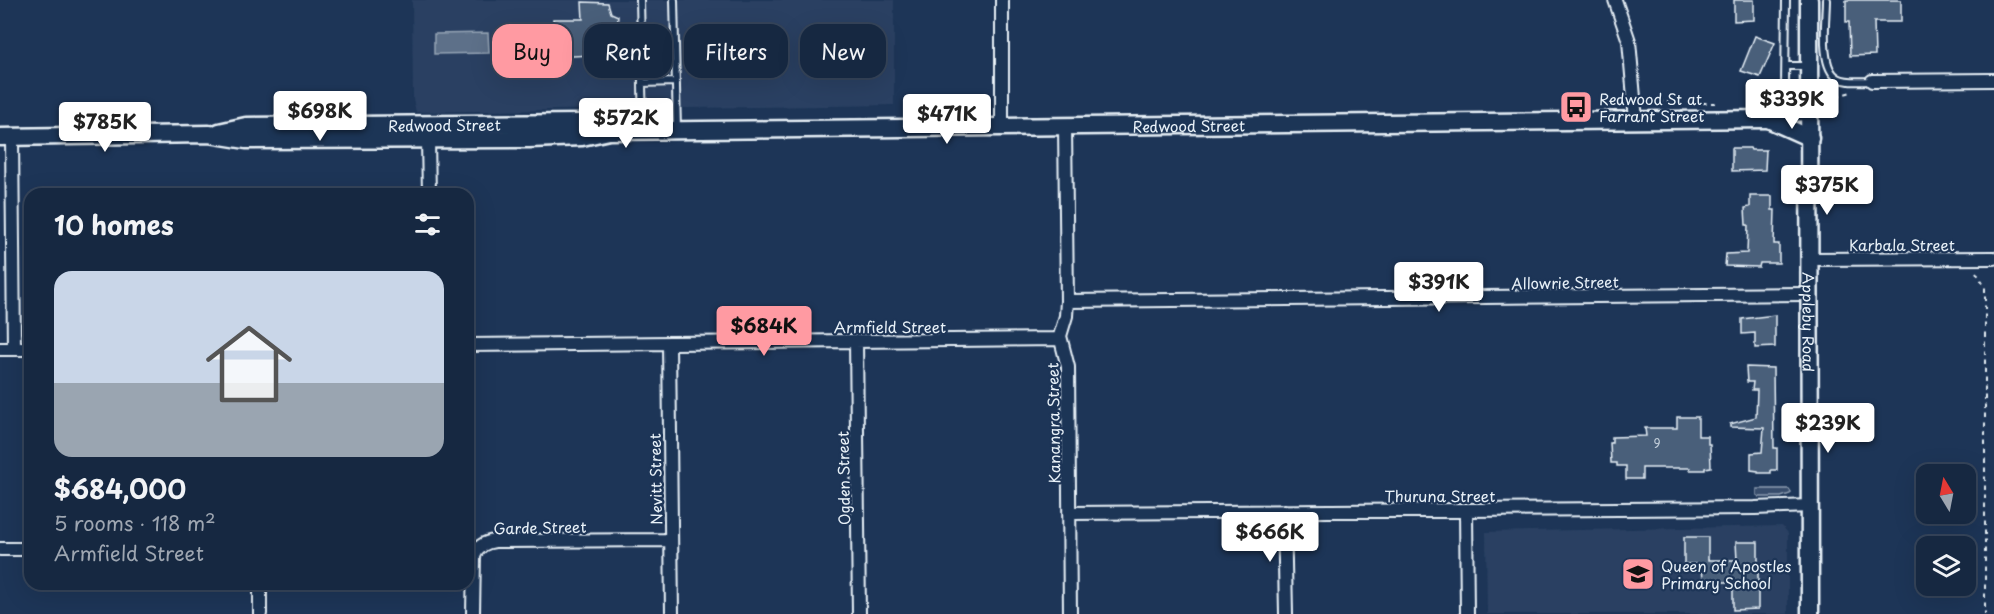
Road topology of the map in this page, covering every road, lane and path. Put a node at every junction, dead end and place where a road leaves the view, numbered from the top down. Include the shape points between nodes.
1 (640, 0) edge
2 (674, 0) edge
3 (1002, 0) edge
4 (1615, 0) edge
5 (1786, 0) edge
6 (1809, 0) edge
7 (1826, 0) edge
8 (1786, 66) junction
9 (1809, 66) junction
10 (1994, 80) edge
11 (1872, 81) joint
12 (676, 82) junction
13 (642, 83) junction
14 (1785, 87) dead end
15 (1658, 101) dead end
16 (1683, 103) dead end
17 (1693, 103) dead end
18 (1722, 104) dead end
19 (1810, 112) junction
20 (1768, 119) junction
21 (1636, 120) junction
22 (1065, 126) junction
23 (1002, 127) junction
24 (609, 131) junction
25 (643, 131) junction
26 (678, 131) junction
27 (209, 134) junction
28 (6, 137) edge
29 (1810, 138) junction
30 (428, 140) junction
31 (429, 188) edge
32 (1994, 258) edge
33 (1810, 259) junction
34 (1984, 271) dead end
35 (1810, 294) junction
36 (1067, 302) junction
37 (1060, 339) junction
38 (856, 341) junction
39 (669, 343) junction
40 (474, 345) edge
41 (0, 349) edge
42 (14, 349) junction
43 (24, 349) edge
44 (1810, 506) junction
45 (1284, 511) junction
46 (1466, 511) junction
47 (1070, 513) junction
48 (671, 540) junction
49 (0, 549) edge
50 (24, 549) edge
51 (474, 556) edge
52 (260, 590) edge
53 (473, 590) edge
54 (260, 614) edge
55 (473, 614) edge
56 (672, 614) edge
57 (859, 614) edge
58 (1070, 614) edge
59 (1286, 614) edge
60 (1467, 614) edge
61 (1810, 614) edge
62 (1985, 614) edge

1 - 13 lane
2 - 12 lane
3 - 23 street
4 - 21 street via 1629,41
5 - 8 lane
6 - 9 street, Appleby Road
7 - 11 lane via 1829,70 1845,80
8 - 9 lane
8 - 14 lane
9 - 19 street, Appleby Road
10 - 11 street
12 - 13 lane
12 - 26 lane
13 - 25 lane
15 - 16 path
17 - 18 path
19 - 20 street, Redwood Street via 1783,113
19 - 29 street, Appleby Road
20 - 21 street, Redwood Street
20 - 29 street, Redwood Street
21 - 22 street, Redwood Street
22 - 23 street, Redwood Street
22 - 36 street, Kanangra Street
23 - 26 street, Redwood Street
24 - 25 street, Redwood Street
24 - 27 street, Redwood Street via 581,123 528,123 246,126
24 - 30 street, Redwood Street via 582,137
25 - 26 street, Redwood Street
27 - 28 street, Redwood Street
27 - 30 street, Redwood Street via 246,140
28 - 42 street
29 - 33 street, Appleby Road
30 - 31 street
32 - 33 street, Karbala Street
33 - 35 street, Appleby Road
34 - 62 path via 1976,270 1985,287
35 - 36 street, Allowrie Street
35 - 44 street, Appleby Road
36 - 37 street, Kanangra Street
37 - 38 street, Armfield Street
37 - 47 street, Kanangra Street via 1068,367
38 - 39 street, Armfield Street
38 - 57 street, Ogden Street
39 - 40 street, Armfield Street
39 - 48 street, Nevitt Street
41 - 42 street
42 - 43 street
44 - 46 street, Thuruna Street
44 - 61 street, Appleby Road
45 - 46 street, Thuruna Street
45 - 47 street, Thuruna Street
45 - 59 street
46 - 60 street
47 - 58 street, Kanangra Street
48 - 51 street, Garde Street via 495,542 485,543
48 - 56 street, Nevitt Street
49 - 50 street
52 - 54 street
53 - 55 street, Garde Street

